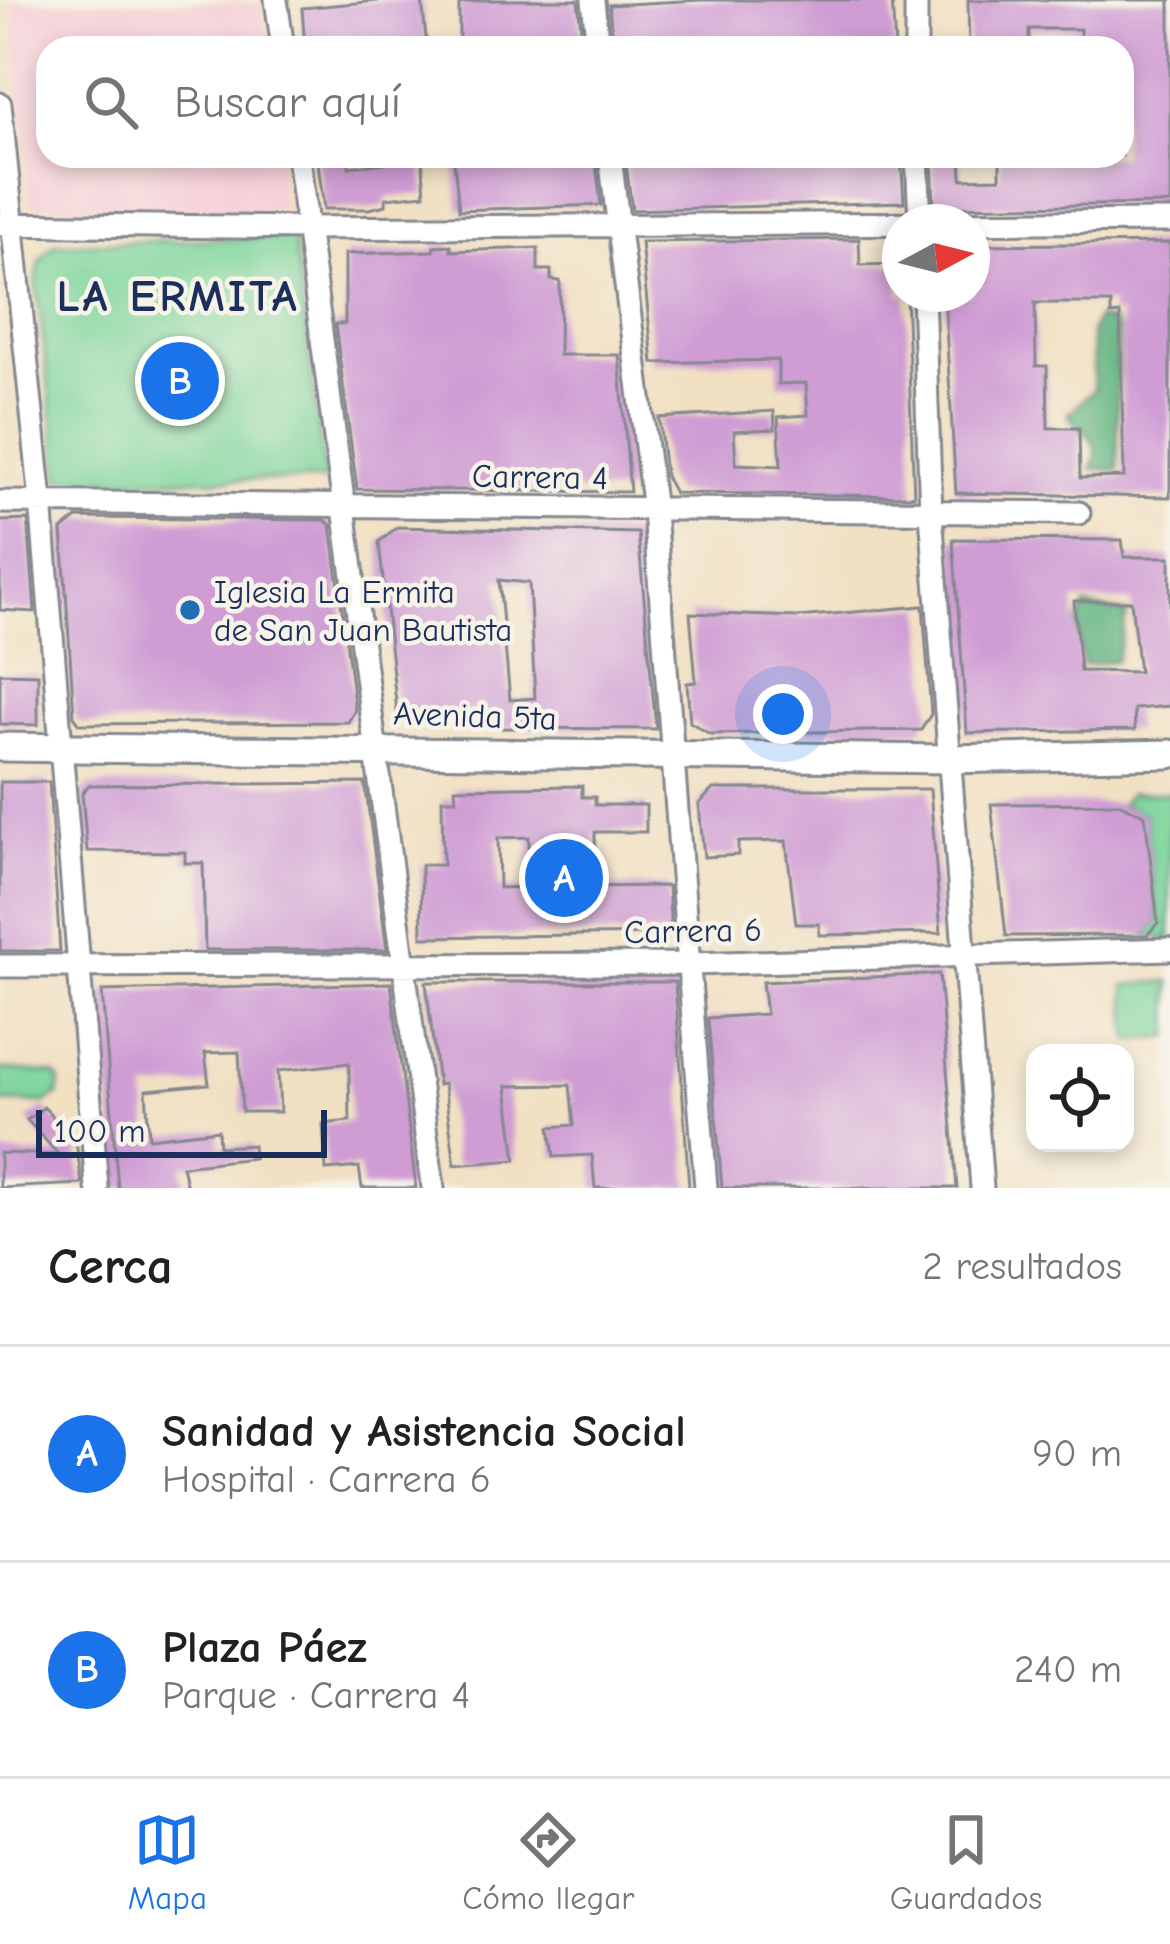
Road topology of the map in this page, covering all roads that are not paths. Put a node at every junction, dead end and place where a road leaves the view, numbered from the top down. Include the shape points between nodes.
1 (276, 0) edge
2 (593, 0) edge
3 (916, 0) edge
4 (281, 36) edge
5 (597, 36) edge
6 (916, 36) edge
7 (0, 104) edge
8 (300, 168) edge
9 (611, 168) edge
10 (918, 168) edge
11 (919, 204) edge
12 (1170, 221) edge
13 (882, 222) edge
14 (990, 222) edge
15 (6, 224) edge
16 (617, 225) junction
17 (308, 228) junction
18 (924, 312) edge
19 (41, 501) junction
20 (0, 502) edge
21 (345, 506) junction
22 (654, 512) junction
23 (931, 513) junction
24 (1079, 513) dead end
25 (0, 747) edge
26 (63, 748) junction
27 (376, 748) junction
28 (1170, 754) edge
29 (676, 756) junction
30 (949, 759) junction
31 (1170, 949) edge
32 (961, 958) junction
33 (408, 964) junction
34 (692, 964) junction
35 (0, 966) edge
36 (79, 966) junction
37 (97, 1188) edge
38 (433, 1188) edge
39 (706, 1188) edge
40 (982, 1188) edge

1 - 4 street
2 - 5 street
3 - 6 street
7 - 15 street
8 - 17 street
9 - 16 street
10 - 11 street
12 - 14 street
13 - 16 street
15 - 17 street
15 - 19 street
16 - 17 street
16 - 22 street
17 - 21 street
18 - 23 street
19 - 20 street, Carrera 4
19 - 21 street, Carrera 4
19 - 26 street
21 - 22 street, Carrera 4
21 - 27 street
22 - 23 street, Carrera 4
22 - 29 street
23 - 24 street, Carrera 4
23 - 30 street
25 - 26 street, Avenida 5ta
26 - 27 street, Avenida 5ta
26 - 36 street
27 - 29 street, Avenida 5ta
27 - 33 street
28 - 30 street, Avenida 5ta
29 - 30 street, Avenida 5ta
29 - 34 street
30 - 32 street
31 - 32 street, Carrera 6
32 - 34 street, Carrera 6
32 - 40 street
33 - 34 street, Carrera 6
33 - 36 street, Carrera 6
33 - 38 street
34 - 39 street
35 - 36 street, Carrera 6
36 - 37 street

